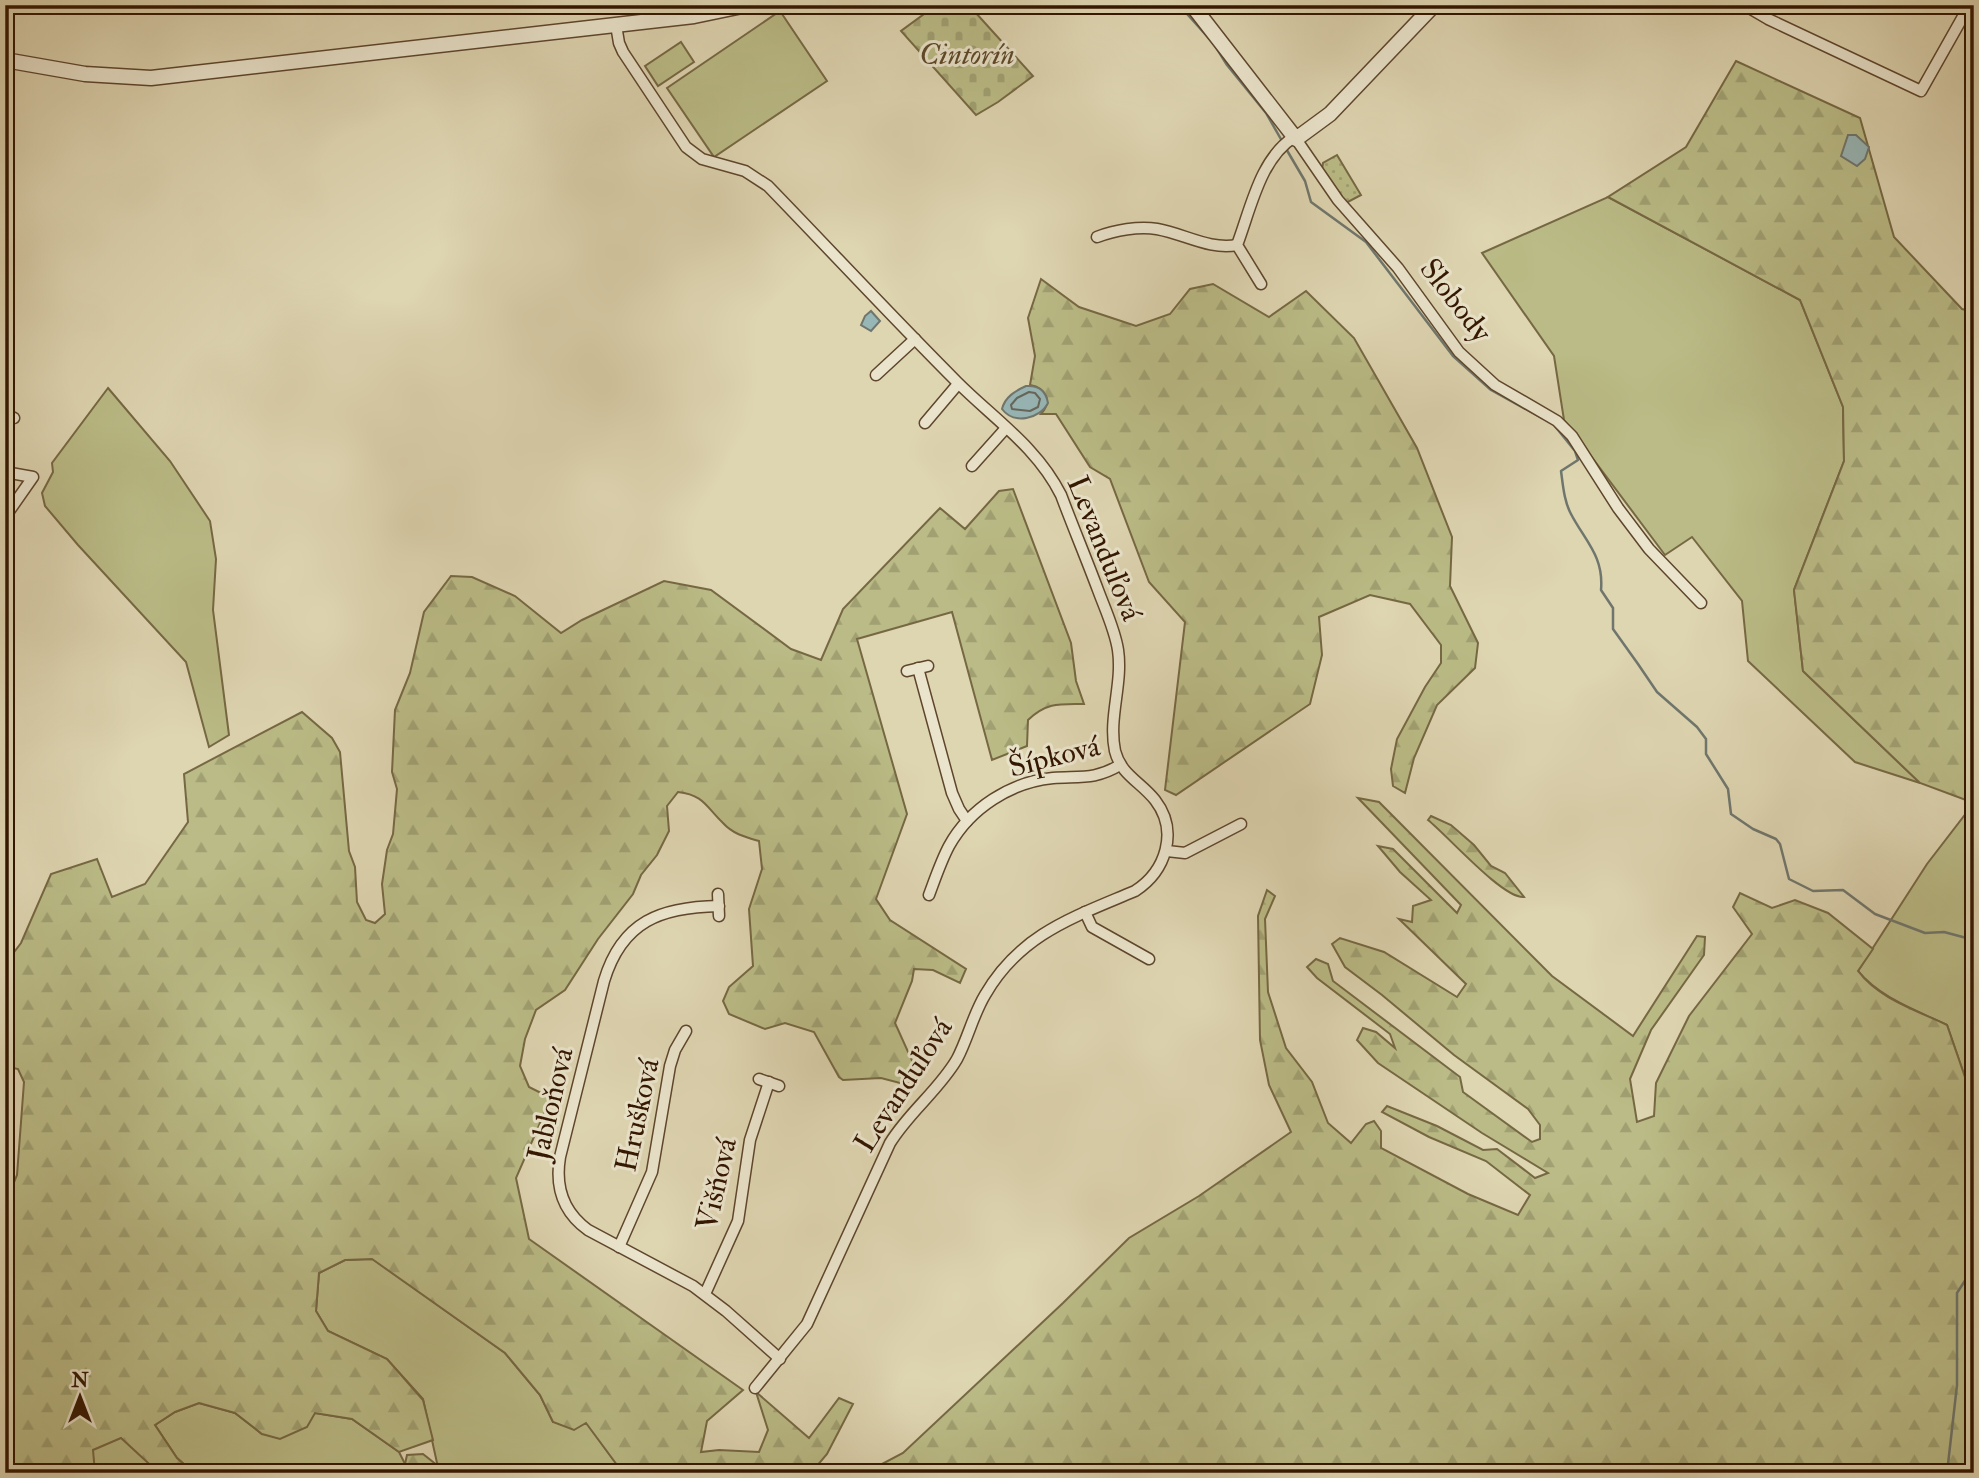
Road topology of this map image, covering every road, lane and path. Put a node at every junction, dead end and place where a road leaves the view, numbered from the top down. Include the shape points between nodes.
1 (747, 5) edge
2 (1192, 5) edge
3 (1434, 5) edge
4 (1744, 5) edge
5 (1953, 5) edge
6 (1970, 16) edge
7 (616, 25) junction
8 (5, 60) edge
9 (1289, 141) junction
10 (1097, 237) dead end
11 (1237, 245) junction
12 (1261, 284) dead end
13 (915, 339) junction
14 (876, 375) dead end
15 (958, 384) junction
16 (925, 423) dead end
17 (1006, 428) junction
18 (972, 466) dead end
19 (5, 472) edge
20 (5, 517) edge
21 (1701, 603) dead end
22 (917, 668) dead end
23 (1120, 765) junction
24 (967, 821) junction
25 (1241, 824) dead end
26 (1167, 851) junction
27 (929, 895) dead end
28 (719, 906) dead end
29 (1085, 912) junction
30 (1149, 959) dead end
31 (686, 1031) dead end
32 (769, 1082) dead end
33 (619, 1247) junction
34 (705, 1294) junction
35 (780, 1359) junction
36 (755, 1388) dead end

1 - 7 street
2 - 9 street, Slobody
3 - 9 street via 1330,114
4 - 6 street via 1921,91
5 - 6 street
7 - 8 street via 151,78 85,74
7 - 13 street, Levanduľová via 623,52 686,147 702,159 745,171 768,186
9 - 11 street via 1273,155
9 - 21 street, Slobody via 1398,268 1459,352 1495,385 1557,421 1572,436 1649,549
10 - 11 street via 1147,228 1214,246
11 - 12 street
13 - 14 street
13 - 15 street, Levanduľová
15 - 16 street
15 - 17 street, Levanduľová
17 - 18 street
17 - 23 street, Levanduľová via 1040,459 1053,478 1112,628 1119,663 1113,738
19 - 20 street via 33,477
22 - 24 street via 952,793
23 - 24 street, Šípková via 1097,776 1051,778 1023,785 990,801
23 - 26 street via 1161,809
24 - 27 street, Šípková via 948,847
25 - 26 street via 1185,853
26 - 29 street, Levanduľová via 1145,885
28 - 33 street, Jabloňová via 682,907 647,920 620,945 604,981 560,1157 558,1182 563,1202 578,1223
29 - 30 street via 1092,927
29 - 35 street, Levanduľová via 1029,942 992,983 956,1059 890,1143 807,1324
31 - 33 street, Hrušková via 670,1066 652,1172
32 - 34 street, Višňová via 750,1140 738,1221
33 - 34 street, Jabloňová
34 - 35 street, Jabloňová
35 - 36 street, Levanduľová

